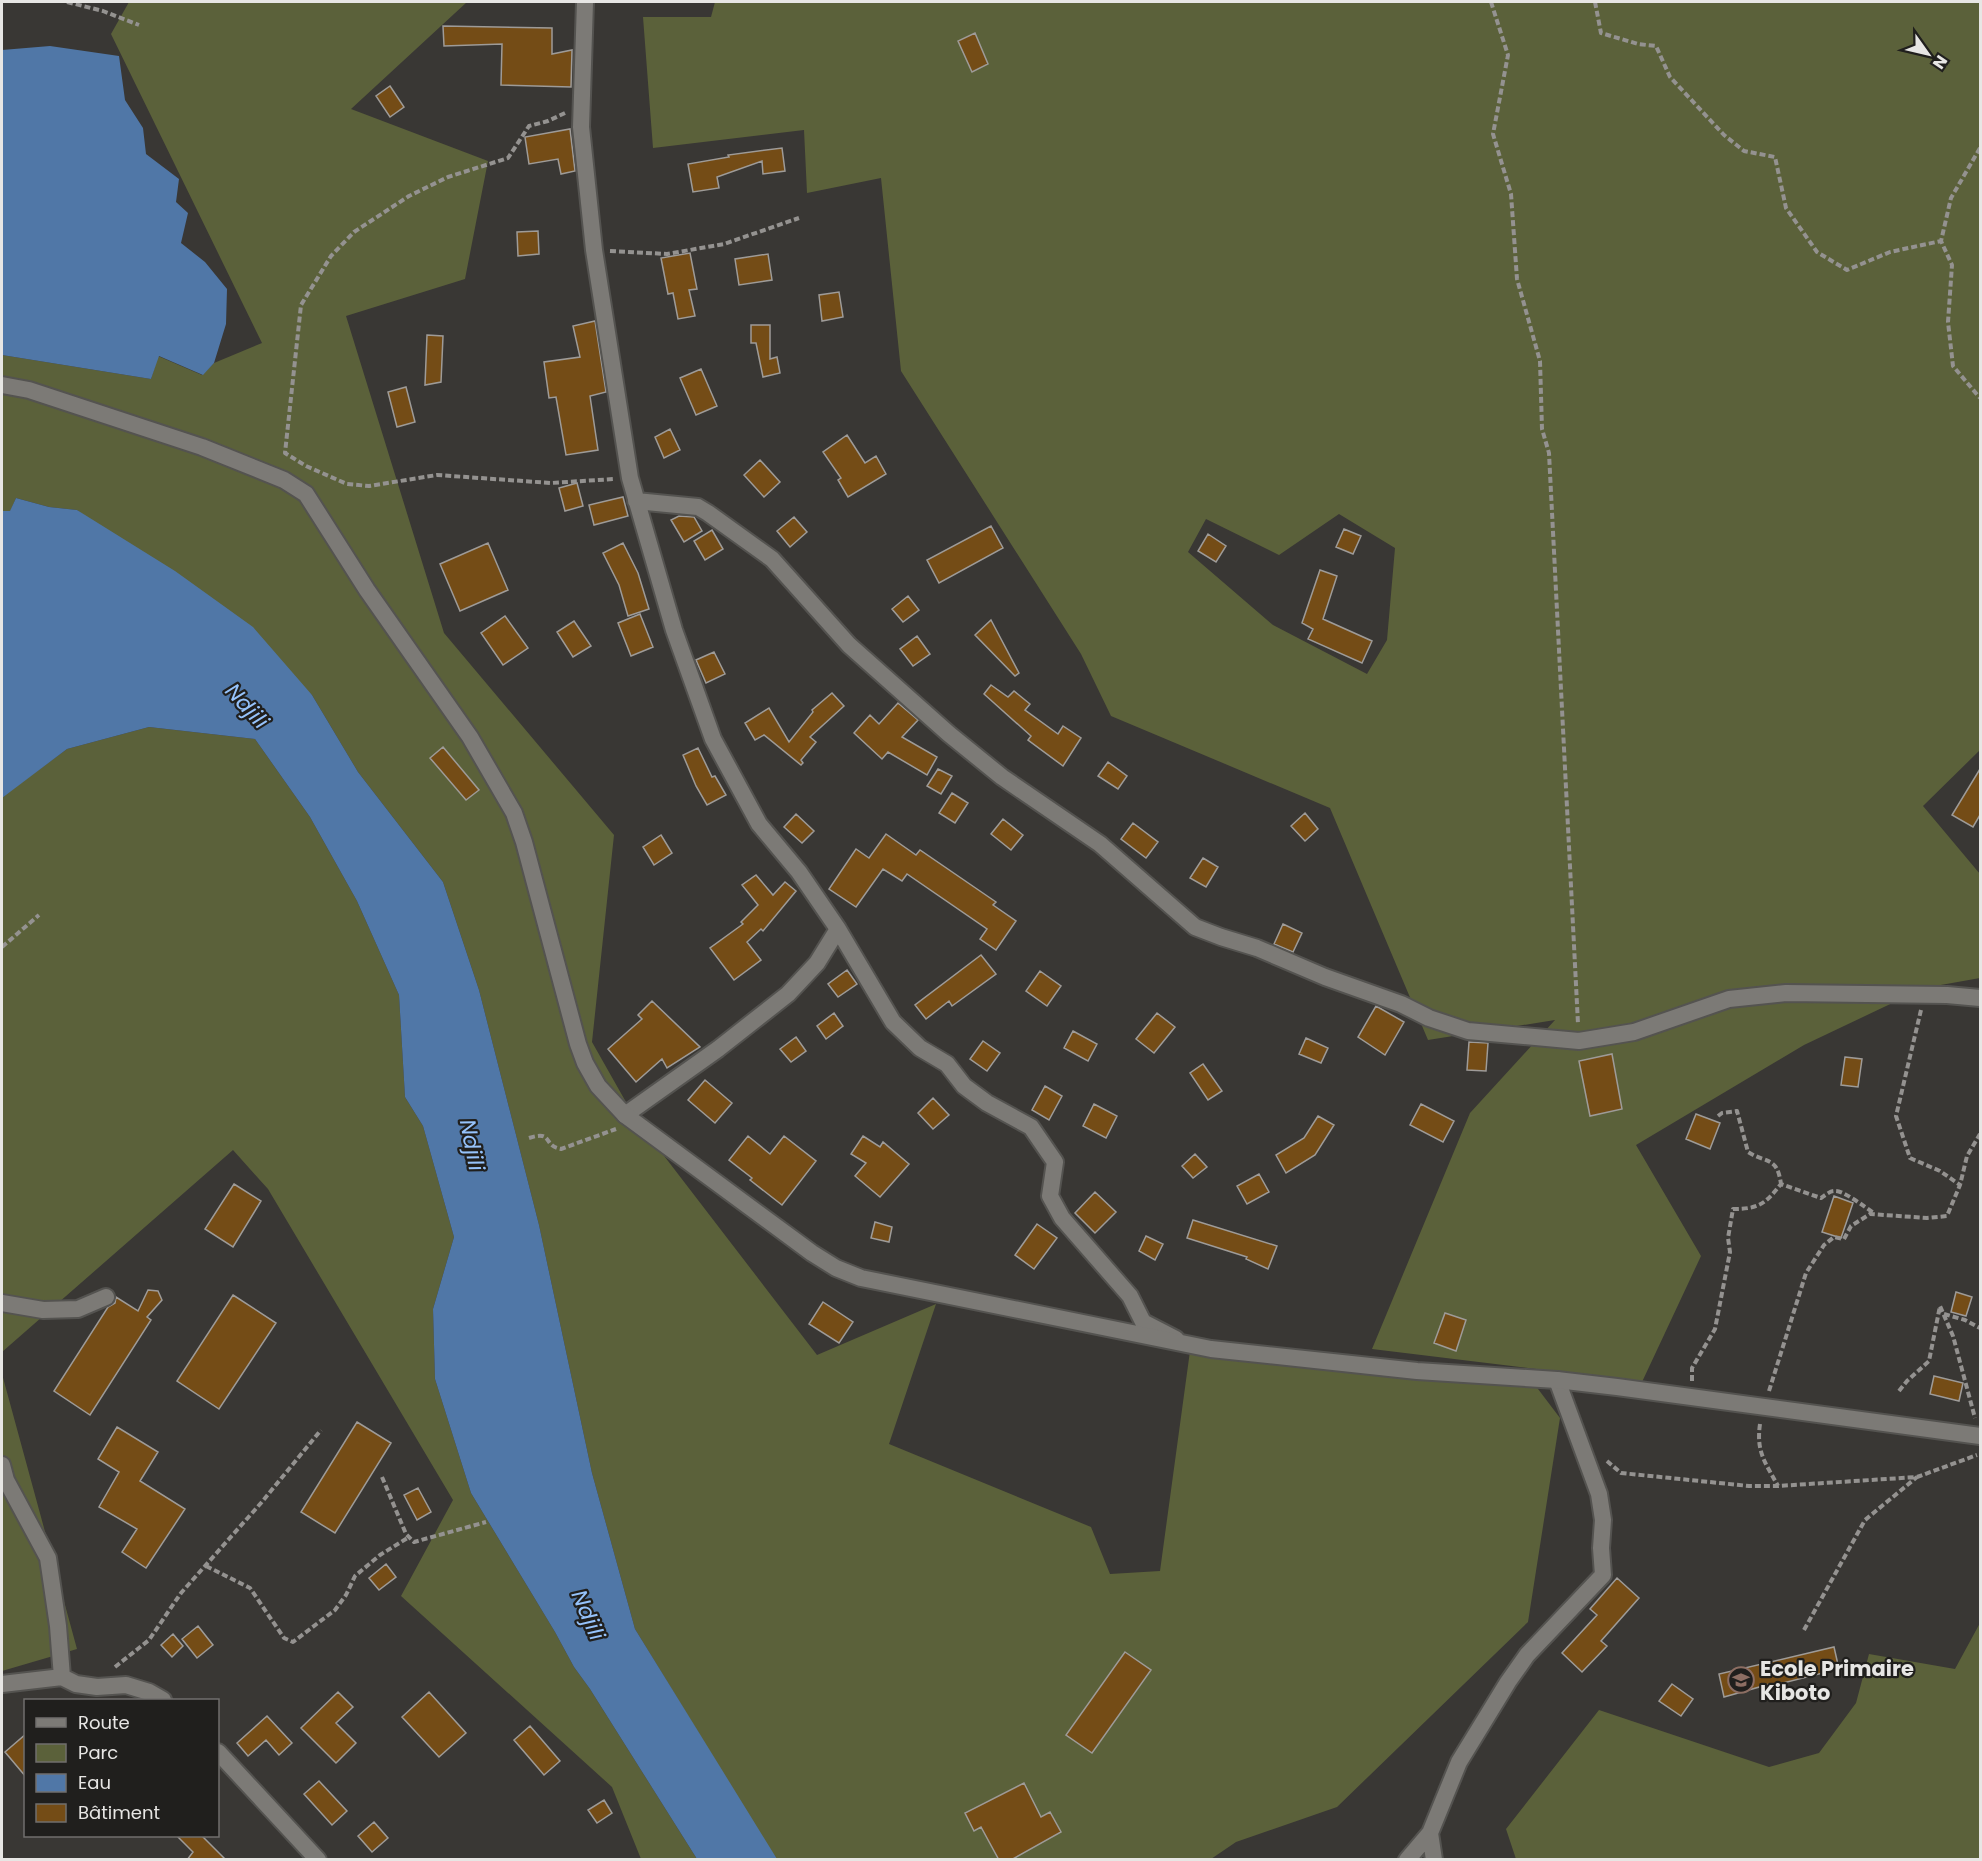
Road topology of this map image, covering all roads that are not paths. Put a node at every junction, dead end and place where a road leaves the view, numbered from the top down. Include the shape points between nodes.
1 (585, 2) edge
2 (2, 385) edge
3 (636, 501) junction
4 (838, 929) junction
5 (1980, 998) edge
6 (629, 1118) junction
7 (106, 1297) dead end
8 (2, 1303) edge
9 (1211, 1349) junction
10 (1557, 1380) junction
11 (1980, 1436) edge
12 (2, 1465) edge
13 (62, 1677) junction
14 (2, 1684) edge
15 (160, 1699) edge
16 (219, 1753) edge
17 (1430, 1833) junction
18 (318, 1860) edge
19 (1407, 1860) edge
20 (1434, 1860) edge

1 - 3 street via 581,127 594,250
2 - 6 street via 29,390 202,447 284,480 306,494 470,737 514,813 585,1064 598,1086
3 - 4 street via 674,630 713,739 759,824 799,872
3 - 5 street via 698,507 772,559 849,645 949,734 1002,777 1100,844 1195,927 1429,1018 1468,1031 1579,1041 1634,1032 1729,999 1786,993
4 - 6 street via 817,963 788,994
4 - 9 street via 893,1022 920,1048 948,1064 964,1086 1031,1127 1055,1162 1050,1196 1062,1218 1130,1296 1143,1322 1173,1338
6 - 9 street via 812,1253 861,1278
7 - 8 street via 78,1309 44,1310
9 - 10 street via 1418,1371
10 - 11 street
10 - 17 street via 1599,1494 1604,1520 1603,1575 1527,1655 1508,1682 1459,1761
12 - 13 street via 6,1480 48,1558
13 - 14 street
13 - 15 street via 97,1687 126,1685
16 - 18 street
17 - 19 street
17 - 20 street

